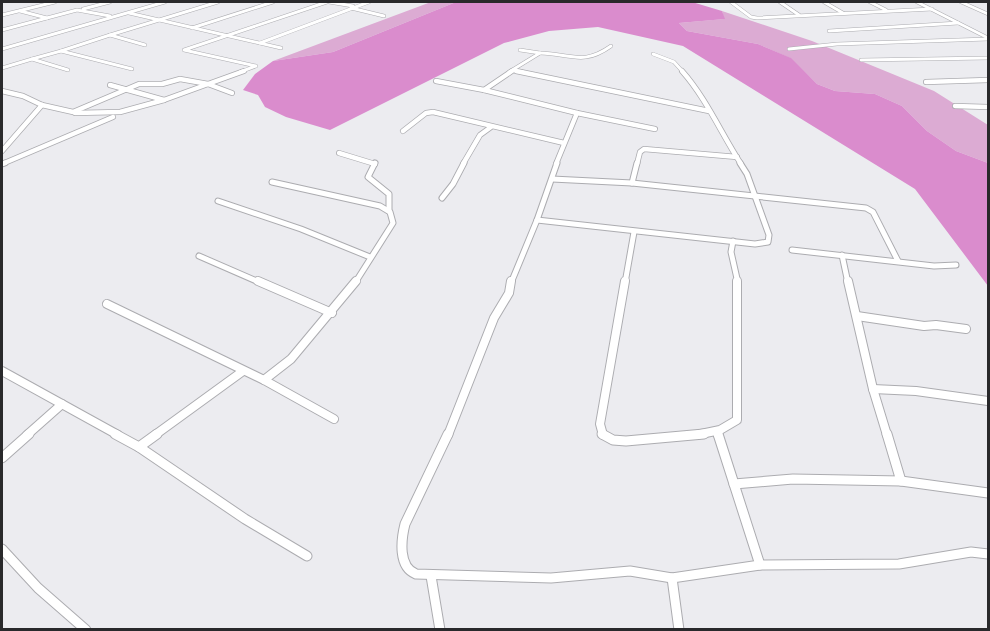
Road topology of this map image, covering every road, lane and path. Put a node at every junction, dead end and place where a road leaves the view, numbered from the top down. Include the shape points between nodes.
1 (55, 2) edge
2 (110, 2) edge
3 (165, 2) edge
4 (218, 2) edge
5 (273, 2) edge
6 (325, 2) edge
7 (369, 2) edge
8 (731, 2) edge
9 (780, 2) edge
10 (824, 2) edge
11 (870, 2) edge
12 (917, 2) edge
13 (961, 2) edge
14 (974, 6) junction
15 (988, 7) edge
16 (353, 8) junction
17 (932, 9) junction
18 (77, 10) junction
19 (20, 11) junction
20 (890, 11) junction
21 (127, 12) junction
22 (843, 13) junction
23 (988, 14) edge
24 (2, 15) edge
25 (800, 15) junction
26 (112, 16) junction
27 (384, 16) dead end
28 (47, 18) junction
29 (161, 20) junction
30 (958, 22) junction
31 (190, 29) junction
32 (2, 30) edge
33 (829, 31) dead end
34 (110, 35) junction
35 (225, 36) junction
36 (988, 39) edge
37 (921, 42) junction
38 (259, 43) junction
39 (145, 45) dead end
40 (927, 45) dead end
41 (611, 46) dead end
42 (280, 48) dead end
43 (2, 49) edge
44 (789, 49) dead end
45 (520, 50) dead end
46 (60, 51) junction
47 (540, 53) junction
48 (653, 54) dead end
49 (988, 58) edge
50 (32, 59) junction
51 (861, 60) dead end
52 (2, 68) edge
53 (132, 69) dead end
54 (68, 70) dead end
55 (513, 70) junction
56 (988, 80) edge
57 (436, 81) dead end
58 (926, 82) dead end
59 (208, 84) junction
60 (110, 85) dead end
61 (127, 89) junction
62 (484, 90) junction
63 (2, 91) edge
64 (232, 93) dead end
65 (164, 100) junction
66 (42, 105) junction
67 (955, 106) dead end
68 (988, 107) edge
69 (709, 111) junction
70 (73, 112) junction
71 (577, 113) junction
72 (119, 114) junction
73 (494, 127) junction
74 (655, 129) dead end
75 (403, 131) dead end
76 (564, 143) junction
77 (2, 151) edge
78 (339, 153) dead end
79 (737, 157) junction
80 (2, 164) edge
81 (552, 179) junction
82 (272, 182) dead end
83 (632, 183) junction
84 (756, 195) junction
85 (442, 198) dead end
86 (218, 201) dead end
87 (389, 211) junction
88 (537, 220) junction
89 (634, 232) junction
90 (733, 241) junction
91 (792, 250) dead end
92 (842, 255) junction
93 (199, 256) dead end
94 (370, 257) junction
95 (898, 261) junction
96 (956, 265) dead end
97 (108, 304) dead end
98 (332, 313) junction
99 (857, 316) junction
100 (966, 329) dead end
101 (2, 370) edge
102 (243, 371) junction
103 (264, 380) junction
104 (873, 389) junction
105 (988, 401) edge
106 (62, 404) junction
107 (334, 419) dead end
108 (717, 431) junction
109 (139, 447) junction
110 (2, 458) edge
111 (901, 481) junction
112 (734, 484) junction
113 (988, 493) edge
114 (2, 549) edge
115 (988, 554) edge
116 (307, 556) dead end
117 (760, 564) junction
118 (431, 576) junction
119 (672, 578) junction
120 (86, 630) edge
121 (440, 630) edge
122 (679, 630) edge

1 - 19 street
2 - 18 street
3 - 21 street
4 - 29 street
5 - 31 street
6 - 16 street
6 - 35 street
7 - 16 street
8 - 25 street via 754,18
9 - 25 street
10 - 22 street
11 - 20 street
12 - 17 street
13 - 14 street
14 - 15 street
14 - 23 street
16 - 27 street
16 - 38 street
17 - 20 street
17 - 30 street
18 - 26 street
18 - 28 street
19 - 24 street
19 - 28 street
20 - 22 street
21 - 26 street
21 - 29 street
22 - 25 street
26 - 43 street
28 - 32 street
29 - 31 street
29 - 34 street
30 - 33 street
30 - 36 street
31 - 35 street
34 - 39 street
34 - 46 street
35 - 38 street
35 - 59 street via 184,50 256,68
36 - 37 street
37 - 40 street
37 - 44 street
38 - 42 street
41 - 47 street via 589,59
45 - 47 street
46 - 50 street
46 - 53 street
47 - 55 street
48 - 69 street via 672,60 681,69
49 - 51 street
50 - 52 street
50 - 54 street
55 - 62 street
55 - 69 street
56 - 58 street
57 - 62 street
59 - 61 street via 180,79
59 - 64 street
59 - 65 street
60 - 61 street
61 - 65 street
61 - 70 street
62 - 71 street
63 - 66 street
65 - 72 street
66 - 70 street
66 - 77 street
67 - 68 street
69 - 79 street
70 - 72 street
71 - 74 street
71 - 76 street
72 - 80 street
73 - 75 street via 433,112
73 - 76 street
73 - 85 street via 484,130
76 - 81 street
78 - 87 street via 376,163 368,177 390,194
79 - 83 street via 644,149
79 - 84 street
81 - 83 street
81 - 88 street
82 - 87 street
83 - 84 street
84 - 90 street via 768,242
84 - 95 street via 870,210
86 - 94 street
87 - 94 street via 393,216 390,230
88 - 89 street
88 - 118 street via 444,444 405,524 404,564 408,571
89 - 90 street
89 - 108 street via 601,411 601,432 605,437 622,441
90 - 108 street via 738,284 738,415 731,425
91 - 92 street
92 - 95 street
92 - 99 street
93 - 98 street
94 - 98 street via 365,270
95 - 96 street
97 - 102 street
98 - 103 street via 291,359
99 - 100 street
99 - 104 street
101 - 106 street
102 - 103 street
102 - 109 street
103 - 107 street
104 - 105 street
104 - 111 street
106 - 109 street
106 - 110 street
108 - 112 street
109 - 116 street
111 - 112 street via 812,479
111 - 113 street
112 - 117 street
114 - 120 street via 38,588
115 - 117 street via 971,552 899,564
117 - 119 street
118 - 119 street via 551,578 630,572
118 - 121 street
119 - 122 street

